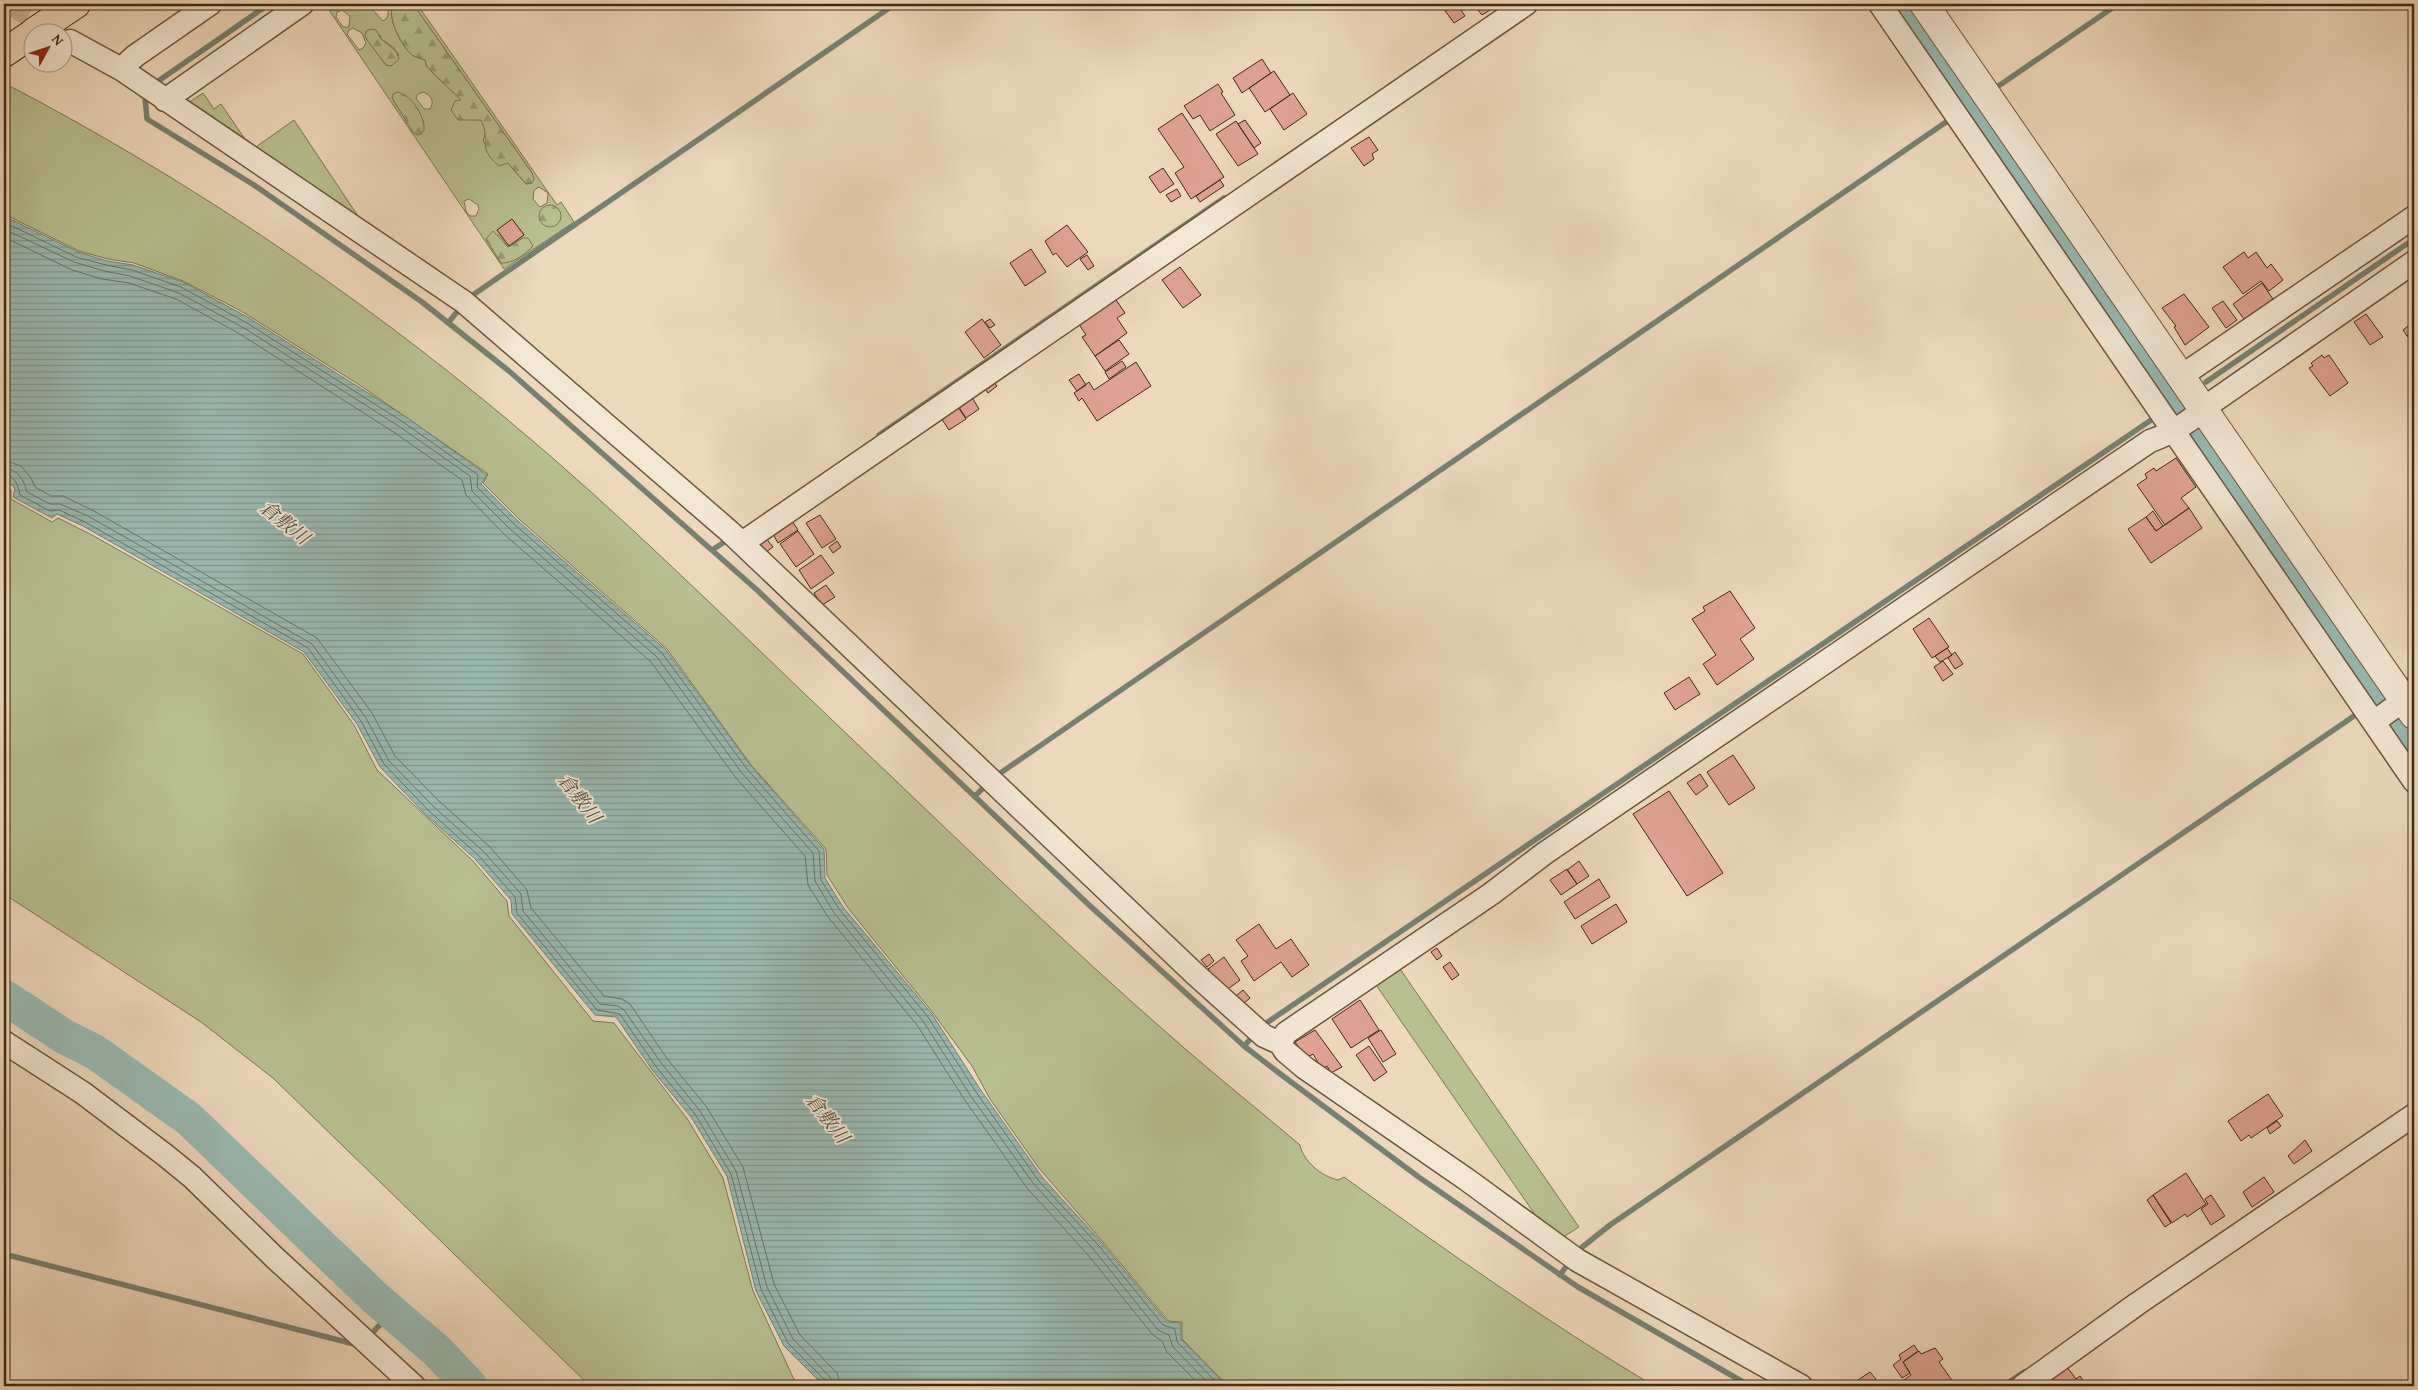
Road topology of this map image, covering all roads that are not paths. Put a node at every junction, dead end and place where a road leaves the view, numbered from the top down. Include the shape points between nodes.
1 (76, 4) edge
2 (210, 4) edge
3 (302, 4) edge
4 (1526, 4) edge
5 (1880, 4) edge
6 (1924, 4) edge
7 (49, 22) edge
8 (22, 41) edge
9 (72, 42) edge
10 (4, 53) edge
11 (121, 69) junction
12 (155, 93) junction
13 (1978, 118) junction
14 (2414, 217) edge
15 (2414, 262) edge
16 (2180, 377) junction
17 (2178, 419) junction
18 (736, 538) junction
19 (2393, 713) edge
20 (2414, 781) edge
21 (1266, 1035) junction
22 (4, 1042) edge
23 (2414, 1115) edge
24 (414, 1386) edge
25 (1801, 1386) edge
26 (2023, 1386) edge

1 - 7 highway
2 - 11 street
3 - 12 street
4 - 18 street
5 - 13 street
6 - 13 street
8 - 10 highway
9 - 11 street
11 - 12 street
12 - 18 street via 464,302
13 - 16 street
13 - 17 street
14 - 16 street
15 - 17 street
16 - 17 street
17 - 19 street
17 - 19 street
17 - 21 street via 2150,442 1545,853 1491,894 1286,1034
18 - 21 street via 1048,836
19 - 20 street
21 - 25 street via 1305,1068 1572,1257
22 - 24 street via 83,1093 165,1154
23 - 26 street

